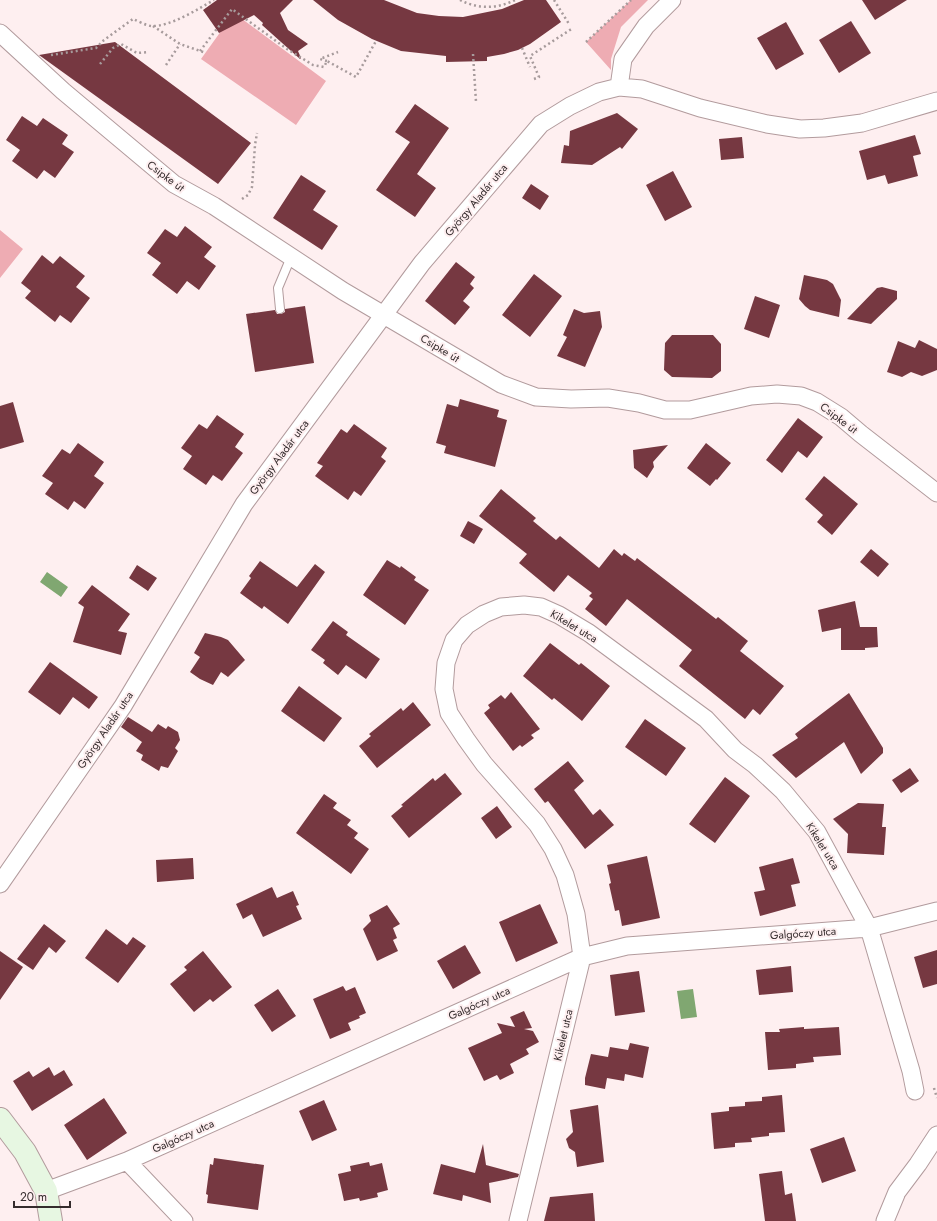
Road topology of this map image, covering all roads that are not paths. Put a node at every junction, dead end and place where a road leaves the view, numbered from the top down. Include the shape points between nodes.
1 (672, 0) edge
2 (0, 33) edge
3 (619, 87) junction
4 (937, 101) edge
5 (291, 257) junction
6 (280, 309) dead end
7 (385, 315) junction
8 (937, 493) edge
9 (0, 884) edge
10 (937, 911) edge
11 (869, 928) junction
12 (582, 957) junction
13 (915, 1091) dead end
14 (0, 1119) edge
15 (937, 1135) edge
16 (127, 1161) junction
17 (46, 1191) junction
18 (51, 1221) edge
19 (184, 1221) edge
20 (518, 1221) edge
21 (885, 1221) edge

1 - 3 street via 646,26 623,59
2 - 5 street, Csipke út via 63,91 174,184 214,206
3 - 4 street, György Aladár utca via 642,89 700,108 800,129 862,123
3 - 7 street, György Aladár utca via 599,92 541,124 422,263
5 - 6 lane via 278,288
5 - 7 street, Csipke út
7 - 8 street, Csipke út via 501,384 536,397 608,398 666,410 690,410 751,396 801,396 817,402 841,417
7 - 9 street, György Aladár utca via 244,504 122,706
10 - 11 street, Galgóczy utca
11 - 12 street, Galgóczy utca via 626,946
11 - 12 street, Kikelet utca via 817,832 783,791 736,750 706,718 589,633 559,615 541,607 524,604 501,607 467,625 454,640 446,663 444,689 449,713 484,764 537,824 553,849 565,875 576,914
11 - 13 street, Kikelet utca
12 - 16 street, Galgóczy utca
12 - 20 street, Kikelet utca
14 - 17 street via 25,1152
15 - 21 street via 897,1192
16 - 17 street, Galgóczy utca
16 - 19 street
17 - 18 street

